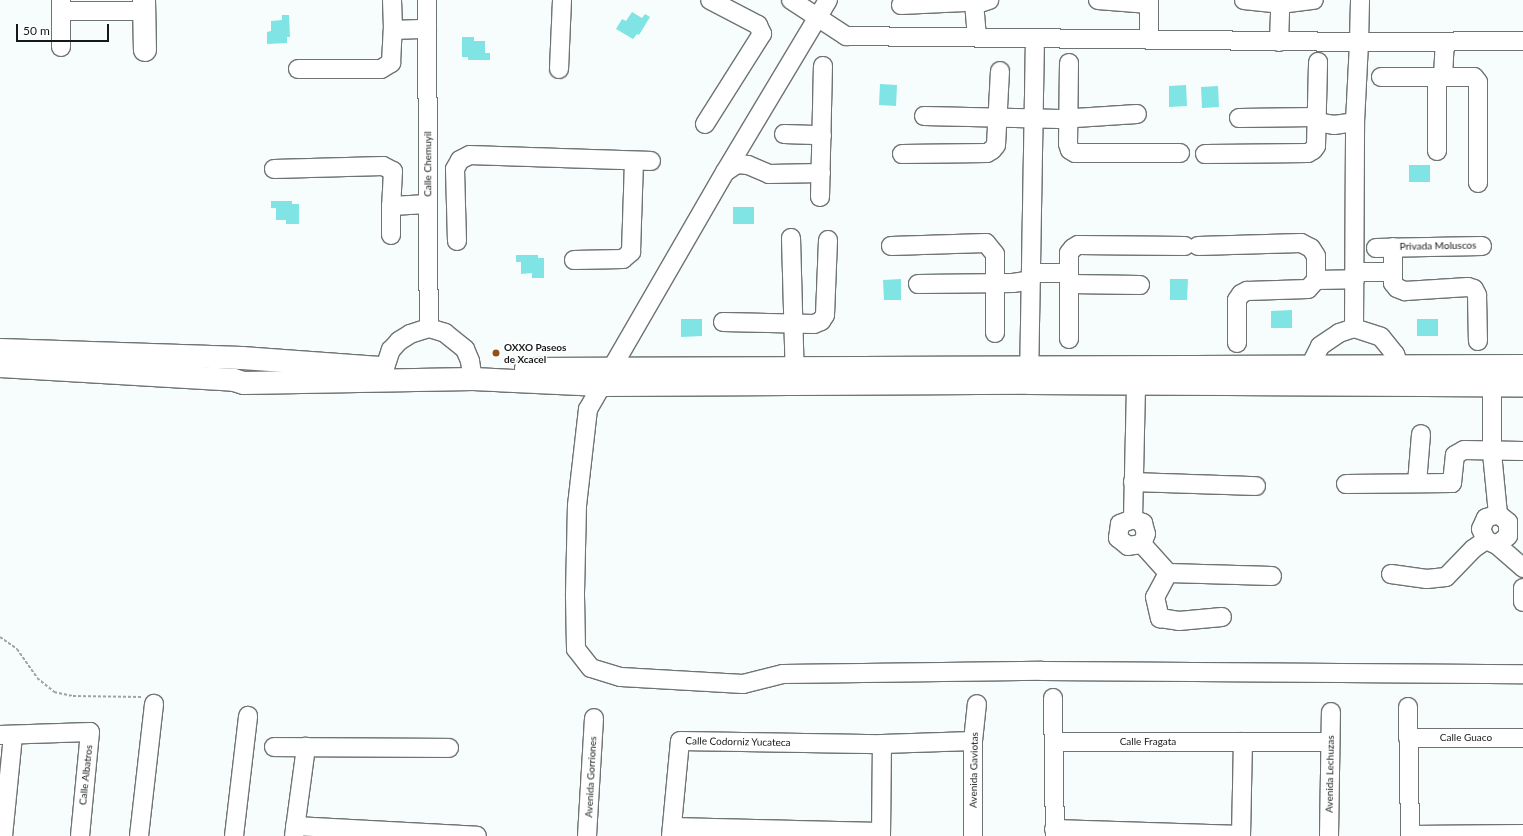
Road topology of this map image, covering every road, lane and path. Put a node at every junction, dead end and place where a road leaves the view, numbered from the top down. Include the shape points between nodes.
1 (392, 0) edge
2 (427, 0) edge
3 (562, 0) edge
4 (710, 0) edge
5 (792, 0) edge
6 (828, 0) edge
7 (1098, 0) edge
8 (1244, 0) edge
9 (1314, 0) edge
10 (1360, 0) edge
11 (973, 2) edge
12 (1149, 2) edge
13 (1280, 4) junction
14 (61, 5) edge
15 (901, 5) dead end
16 (144, 6) edge
17 (819, 18) junction
18 (427, 29) junction
19 (392, 30) junction
20 (977, 38) junction
21 (1149, 40) junction
22 (1523, 41) edge
23 (1279, 42) junction
24 (1359, 42) junction
25 (1445, 42) junction
26 (61, 47) dead end
27 (1035, 48) dead end
28 (145, 50) dead end
29 (1318, 62) dead end
30 (1069, 63) dead end
31 (823, 66) dead end
32 (298, 69) dead end
33 (559, 69) dead end
34 (1000, 71) dead end
35 (1441, 72) junction
36 (1381, 76) dead end
37 (1137, 114) dead end
38 (924, 116) dead end
39 (997, 117) junction
40 (1034, 117) junction
41 (1068, 118) junction
42 (1239, 118) dead end
43 (1316, 119) junction
44 (1355, 122) junction
45 (705, 124) dead end
46 (784, 134) dead end
47 (822, 135) junction
48 (1437, 151) dead end
49 (1180, 153) dead end
50 (902, 154) dead end
51 (1205, 154) dead end
52 (274, 169) dead end
53 (725, 172) junction
54 (821, 173) junction
55 (1478, 183) dead end
56 (456, 193) junction
57 (820, 198) dead end
58 (428, 199) junction
59 (391, 206) junction
60 (391, 235) dead end
61 (791, 238) dead end
62 (828, 240) dead end
63 (457, 241) dead end
64 (891, 246) dead end
65 (1482, 246) dead end
66 (574, 260) dead end
67 (1386, 273) junction
68 (1031, 276) junction
69 (1355, 276) junction
70 (1068, 278) junction
71 (1316, 280) junction
72 (996, 282) junction
73 (918, 284) dead end
74 (1140, 285) dead end
75 (723, 322) dead end
76 (792, 323) junction
77 (429, 328) junction
78 (1354, 328) junction
79 (995, 334) dead end
80 (1069, 339) dead end
81 (1478, 340) dead end
82 (1237, 343) dead end
83 (0, 350) edge
84 (0, 366) edge
85 (1523, 366) edge
86 (382, 374) junction
87 (472, 374) junction
88 (1029, 374) junction
89 (794, 375) junction
90 (607, 376) junction
91 (1309, 376) junction
92 (1400, 376) junction
93 (1136, 385) junction
94 (1492, 386) junction
95 (1523, 386) edge
96 (1421, 434) dead end
97 (1523, 451) edge
98 (1492, 453) junction
99 (1132, 482) junction
100 (1417, 483) junction
101 (1346, 484) dead end
102 (1256, 486) dead end
103 (1133, 519) junction
104 (1491, 542) junction
105 (1142, 544) junction
106 (1523, 568) edge
107 (1168, 573) junction
108 (1391, 574) dead end
109 (1272, 576) dead end
110 (1523, 588) edge
111 (1523, 602) edge
112 (1222, 617) dead end
113 (0, 637) edge
114 (1523, 674) edge
115 (1053, 698) dead end
116 (154, 704) joint
117 (977, 704) dead end
118 (1408, 707) dead end
119 (1331, 712) dead end
120 (248, 716) dead end
121 (594, 718) dead end
122 (7, 735) edge
123 (1408, 738) junction
124 (1523, 738) edge
125 (973, 741) junction
126 (1054, 742) junction
127 (1243, 742) junction
128 (1330, 742) junction
129 (882, 744) junction
130 (274, 747) dead end
131 (306, 747) junction
132 (450, 748) dead end
133 (294, 831) edge
134 (672, 831) edge
135 (376, 833) edge
136 (1054, 833) edge
137 (881, 834) edge
138 (1152, 834) edge
139 (1523, 834) edge
140 (1242, 835) edge
141 (1410, 835) edge
142 (3, 836) edge
143 (80, 836) edge
144 (139, 836) edge
145 (234, 836) edge
146 (477, 836) edge
147 (587, 836) edge
148 (973, 836) edge
149 (1329, 836) edge

1 - 19 street
2 - 18 street, Calle Chemuyil
3 - 33 street
4 - 45 street via 758,25 762,34
5 - 17 street
6 - 17 street
7 - 12 street
8 - 13 street
9 - 13 street
10 - 24 street
11 - 15 street
11 - 20 street
12 - 21 street
13 - 23 street
14 - 16 street
14 - 26 street
16 - 28 main road
17 - 20 street via 846,36
17 - 53 street
18 - 19 street
18 - 58 street, Calle Chemuyil
19 - 32 street via 392,63 381,69
20 - 21 street
21 - 23 street
22 - 25 street
23 - 24 street
24 - 25 street
24 - 44 street
25 - 35 street
27 - 40 street
29 - 43 street
30 - 41 street
31 - 47 street
34 - 39 street
35 - 36 street
35 - 48 street
35 - 55 street via 1474,77 1478,82
37 - 41 street
38 - 39 street
39 - 40 street
39 - 50 street via 996,145 987,153
40 - 41 street
40 - 68 street
41 - 49 street via 1068,144 1074,153
42 - 43 street
43 - 44 street via 1334,125
43 - 51 street via 1316,146 1308,153
44 - 69 street
46 - 47 street
47 - 54 street
52 - 59 street via 383,166 393,171
53 - 54 street via 737,164 748,165 769,174
53 - 90 street
54 - 57 street
56 - 58 street
56 - 63 street
56 - 66 street via 455,169 460,160 470,155 643,161 630,252 623,259
58 - 59 street
58 - 77 street, Calle Chemuyil
59 - 60 street
61 - 76 street
62 - 76 street via 824,315 821,321 814,324
64 - 72 street via 986,243 995,254
65 - 67 street, Privada Moluscos via 1385,247
67 - 69 street
67 - 81 street, Privada Moluscos via 1397,288 1404,291 1468,287 1474,289 1477,295
68 - 70 street
68 - 72 street via 1012,283
68 - 88 street
69 - 71 street
69 - 78 street
70 - 71 street via 1069,253 1078,245 1192,246 1301,243 1311,248 1316,256
70 - 74 street
70 - 80 street
71 - 82 street via 1308,289 1247,291 1241,294 1237,300
72 - 73 street
72 - 79 street
75 - 76 street
76 - 89 street
77 - 86 street via 399,341 391,350
77 - 87 street via 456,340 465,349
78 - 91 street via 1339,333 1320,346
78 - 92 street via 1381,337 1395,354
83 - 86 main road via 242,358
84 - 86 main road via 234,380 244,383
85 - 92 main road
86 - 87 main road
87 - 90 main road
88 - 89 main road
88 - 91 main road
88 - 93 main road
89 - 90 main road
90 - 114 street via 588,409 577,505 576,649 591,668 621,677 743,684 783,674 1042,671
91 - 92 main road
91 - 93 main road
92 - 94 main road
93 - 99 street
94 - 95 main road
94 - 98 street
96 - 100 street
97 - 98 street
98 - 100 street via 1464,450 1456,456 1452,483
98 - 104 street via 1498,514 1508,522 1508,536
99 - 102 street
99 - 103 street
100 - 101 street
103 - 105 street via 1143,524 1146,534
103 - 105 street via 1120,524 1118,538 1128,546
104 - 106 street
104 - 108 street via 1473,549 1446,577 1428,579
105 - 107 street
107 - 109 street
107 - 112 street via 1155,597 1160,618 1179,621
110 - 111 street
113 - 116 path via 17,649 37,678 54,692 73,696 136,695
115 - 126 street
116 - 144 street
117 - 125 street, Avenida Gaviotas
118 - 123 street
119 - 128 street, Avenida Lechuzas
120 - 145 street
121 - 147 street, Avenida Gorriones
122 - 142 street
122 - 143 street, Calle Albatros via 90,732
123 - 124 street, Calle Guaco
123 - 141 street
125 - 129 street, Calle Codorniz Yucateca
125 - 148 street, Avenida Gaviotas
126 - 127 street, Calle Fragata
126 - 136 street
127 - 128 street, Calle Fragata
127 - 140 street
128 - 149 street, Avenida Lechuzas
129 - 134 street, Calle Codorniz Yucateca via 680,740
129 - 137 street, Calle Codorniz Yucateca
130 - 131 street
131 - 132 street
131 - 133 street
133 - 135 street
134 - 137 street, Calle Codorniz Yucateca
135 - 146 street
136 - 138 street
138 - 140 street
139 - 141 street

